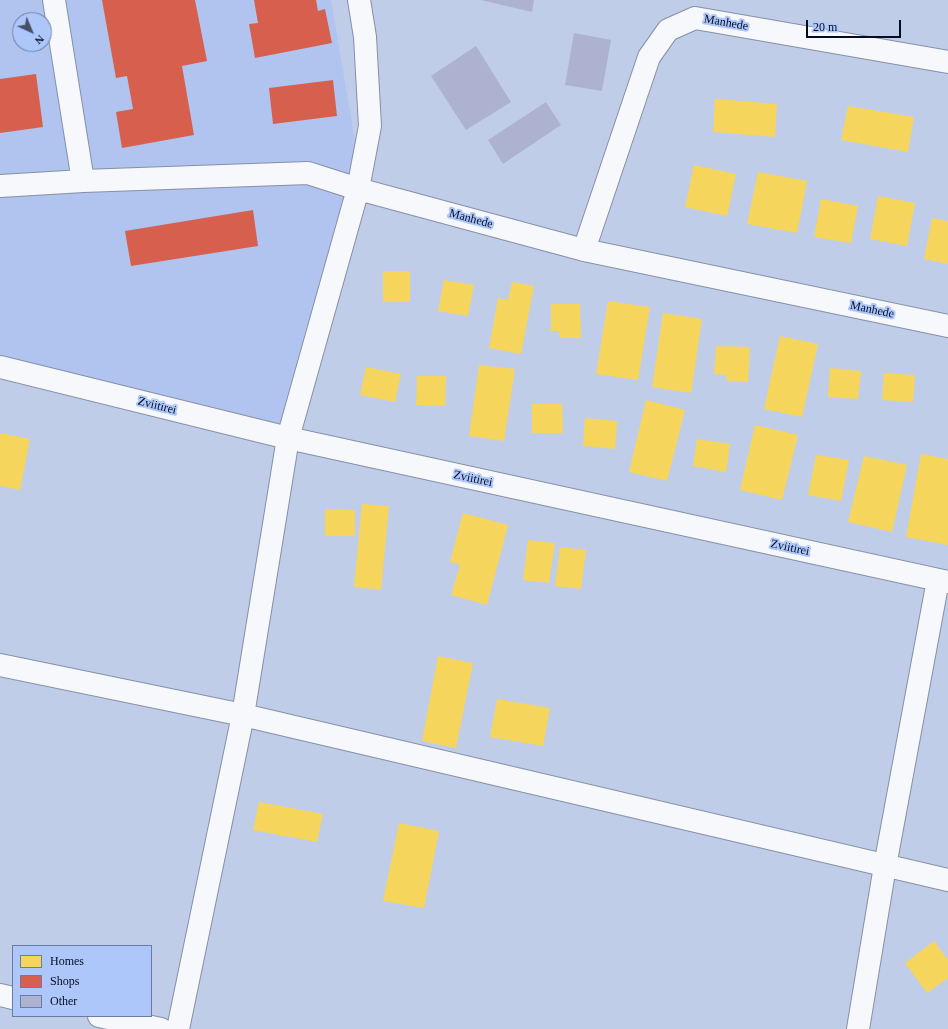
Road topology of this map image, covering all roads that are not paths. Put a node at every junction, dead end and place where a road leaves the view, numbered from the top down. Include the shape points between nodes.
1 (54, 0) edge
2 (359, 0) edge
3 (948, 62) edge
4 (83, 180) junction
5 (0, 186) edge
6 (358, 189) junction
7 (584, 250) junction
8 (948, 326) edge
9 (0, 367) edge
10 (288, 438) junction
11 (943, 582) edge
12 (0, 665) edge
13 (243, 715) junction
14 (885, 866) junction
15 (948, 880) edge
16 (0, 995) edge
17 (12, 998) edge
18 (104, 1017) edge
19 (161, 1029) edge
20 (178, 1029) edge
21 (858, 1029) edge

1 - 4 street
2 - 6 street via 365,37 370,126
3 - 7 street, Manhede via 695,18 668,30 649,57
4 - 5 street, Manhede
4 - 6 street, Manhede via 308,174
6 - 7 street, Manhede
6 - 10 street
7 - 8 street, Manhede
9 - 10 street, Zviitirei
10 - 11 street, Zviitirei
10 - 13 street
11 - 14 street
12 - 13 street
13 - 14 street
13 - 20 street
14 - 15 street
14 - 21 street
16 - 17 street
18 - 19 street

